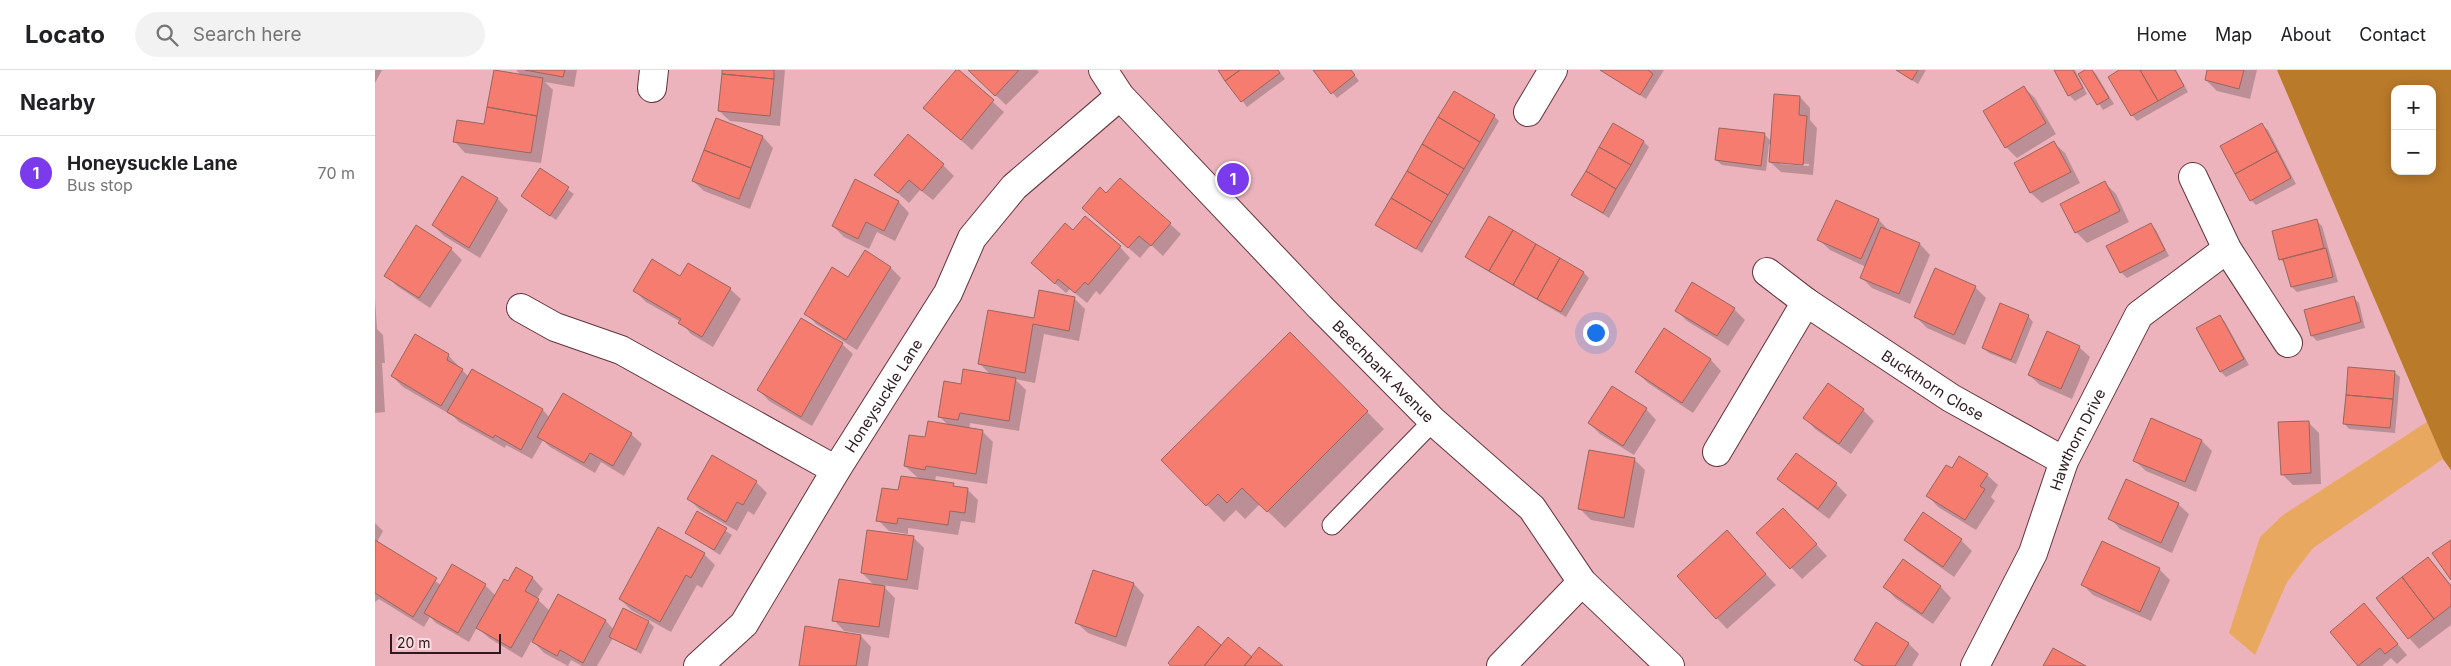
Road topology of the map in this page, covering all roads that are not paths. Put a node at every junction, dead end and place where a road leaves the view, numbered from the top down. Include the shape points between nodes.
1 (1103, 70) edge
2 (1553, 70) edge
3 (1120, 96) junction
4 (1528, 112) dead end
5 (2193, 178) dead end
6 (2227, 249) junction
7 (1767, 272) dead end
8 (1806, 302) junction
9 (521, 308) dead end
10 (2288, 343) dead end
11 (1433, 422) junction
12 (1717, 452) dead end
13 (2065, 461) junction
14 (836, 470) junction
15 (1332, 525) dead end
16 (1582, 582) junction
17 (699, 666) edge
18 (1501, 666) edge
19 (1670, 666) edge
20 (1975, 666) edge

1 - 3 street, Beechbank Avenue
2 - 4 street
3 - 11 street, Beechbank Avenue
3 - 14 street, Honeysuckle Lane via 1014,187 972,238 948,293
5 - 6 street
6 - 10 street
6 - 13 street, Hawthorn Drive via 2139,316
7 - 8 street, Buckthorn Close
8 - 12 street
8 - 13 street, Buckthorn Close via 1951,398
9 - 14 street, Honeysuckle Lane via 555,327 621,350
11 - 15 lane
11 - 16 street, Beechbank Avenue via 1532,508
13 - 20 street, Hawthorn Drive via 2033,553
14 - 17 street, Honeysuckle Lane via 744,624
16 - 18 street
16 - 19 street, Beechbank Avenue

